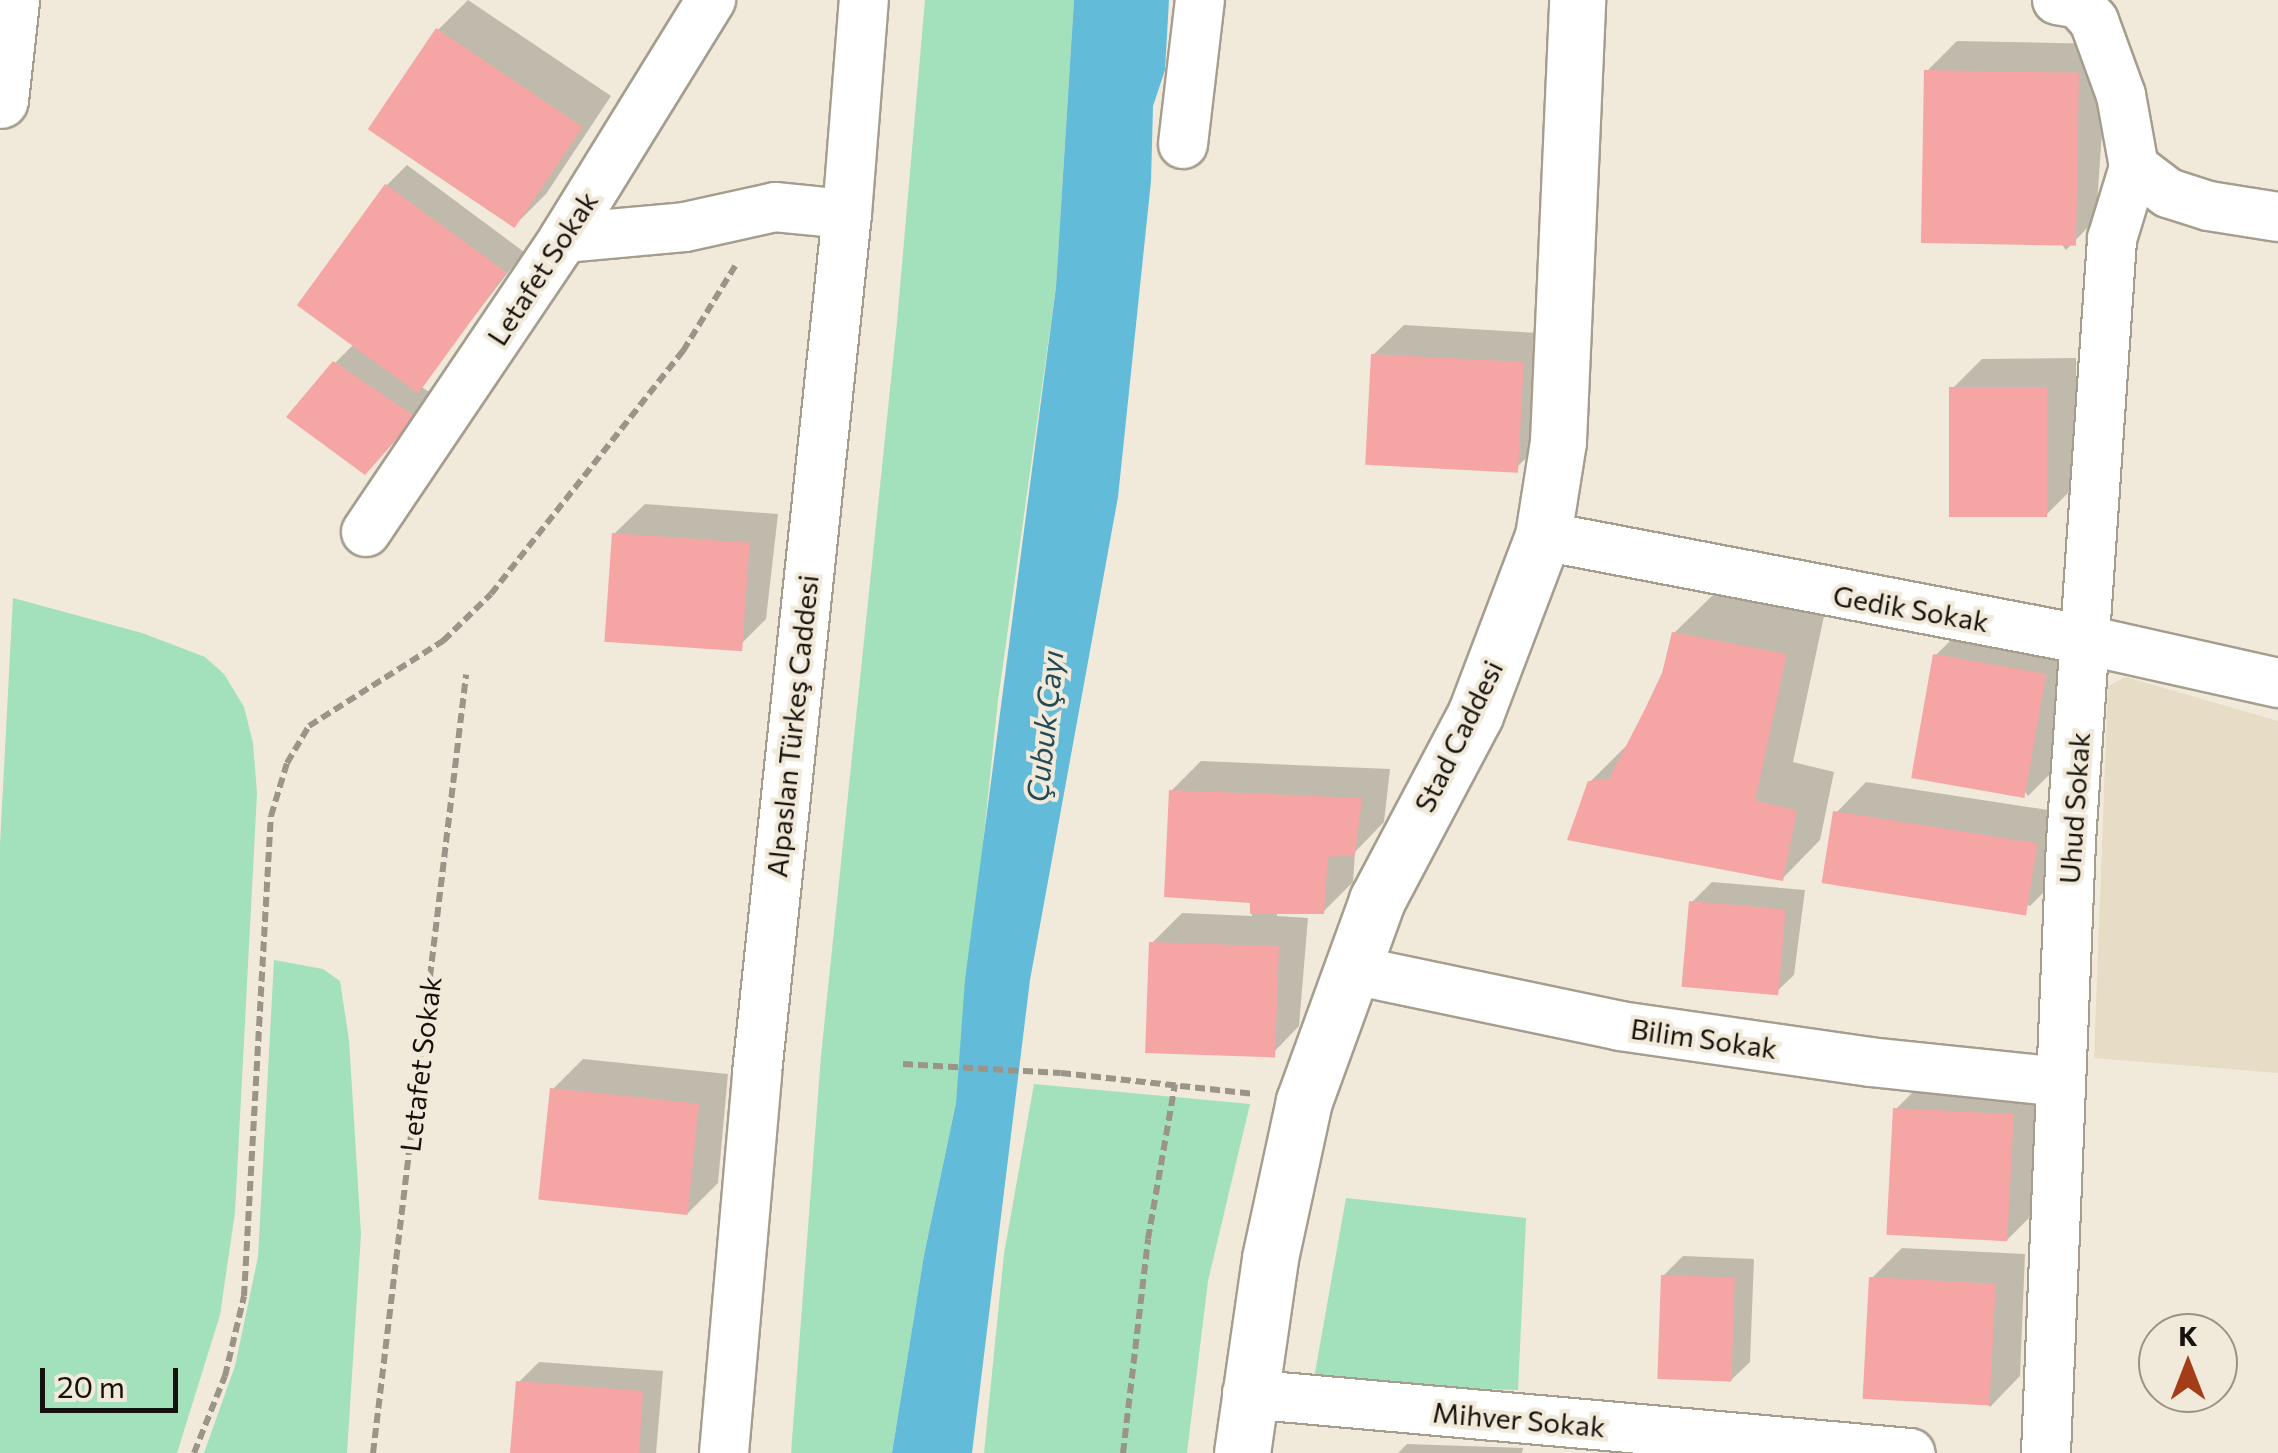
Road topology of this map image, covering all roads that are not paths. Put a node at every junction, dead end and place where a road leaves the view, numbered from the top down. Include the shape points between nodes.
1 (11, 0) edge
2 (712, 0) edge
3 (864, 0) edge
4 (1200, 0) edge
5 (1577, 0) edge
6 (2057, 0) edge
7 (0, 100) edge
8 (1183, 144) dead end
9 (2134, 167) junction
10 (847, 214) junction
11 (2278, 217) edge
12 (564, 238) junction
13 (366, 532) dead end
14 (1542, 536) junction
15 (2086, 640) junction
16 (2278, 683) edge
17 (1353, 970) junction
18 (2060, 1082) junction
19 (1247, 1394) junction
20 (724, 1453) edge
21 (1242, 1453) edge
22 (1910, 1453) edge
23 (2046, 1453) edge

1 - 7 main road
2 - 12 street, Letafet Sokak
3 - 10 street, Alpaslan Türkeş Caddesi
4 - 8 street
5 - 14 main road, Stad Caddesi via 1558,441
6 - 9 street via 2079,4 2094,20 2121,95
9 - 11 street via 2168,193
9 - 15 street, Uhud Sokak via 2112,239
10 - 12 street via 775,207 685,228
10 - 20 street, Alpaslan Türkeş Caddesi via 775,885
12 - 13 street, Letafet Sokak
14 - 15 street, Gedik Sokak
14 - 17 main road, Stad Caddesi via 1475,715 1378,900
15 - 16 street, Gedik Sokak
15 - 18 street, Uhud Sokak
17 - 18 street, Bilim Sokak via 1620,1026
17 - 19 main road, Stad Caddesi via 1304,1100
18 - 23 street, Uhud Sokak
19 - 21 main road, Stad Caddesi
19 - 22 street, Mihver Sokak

